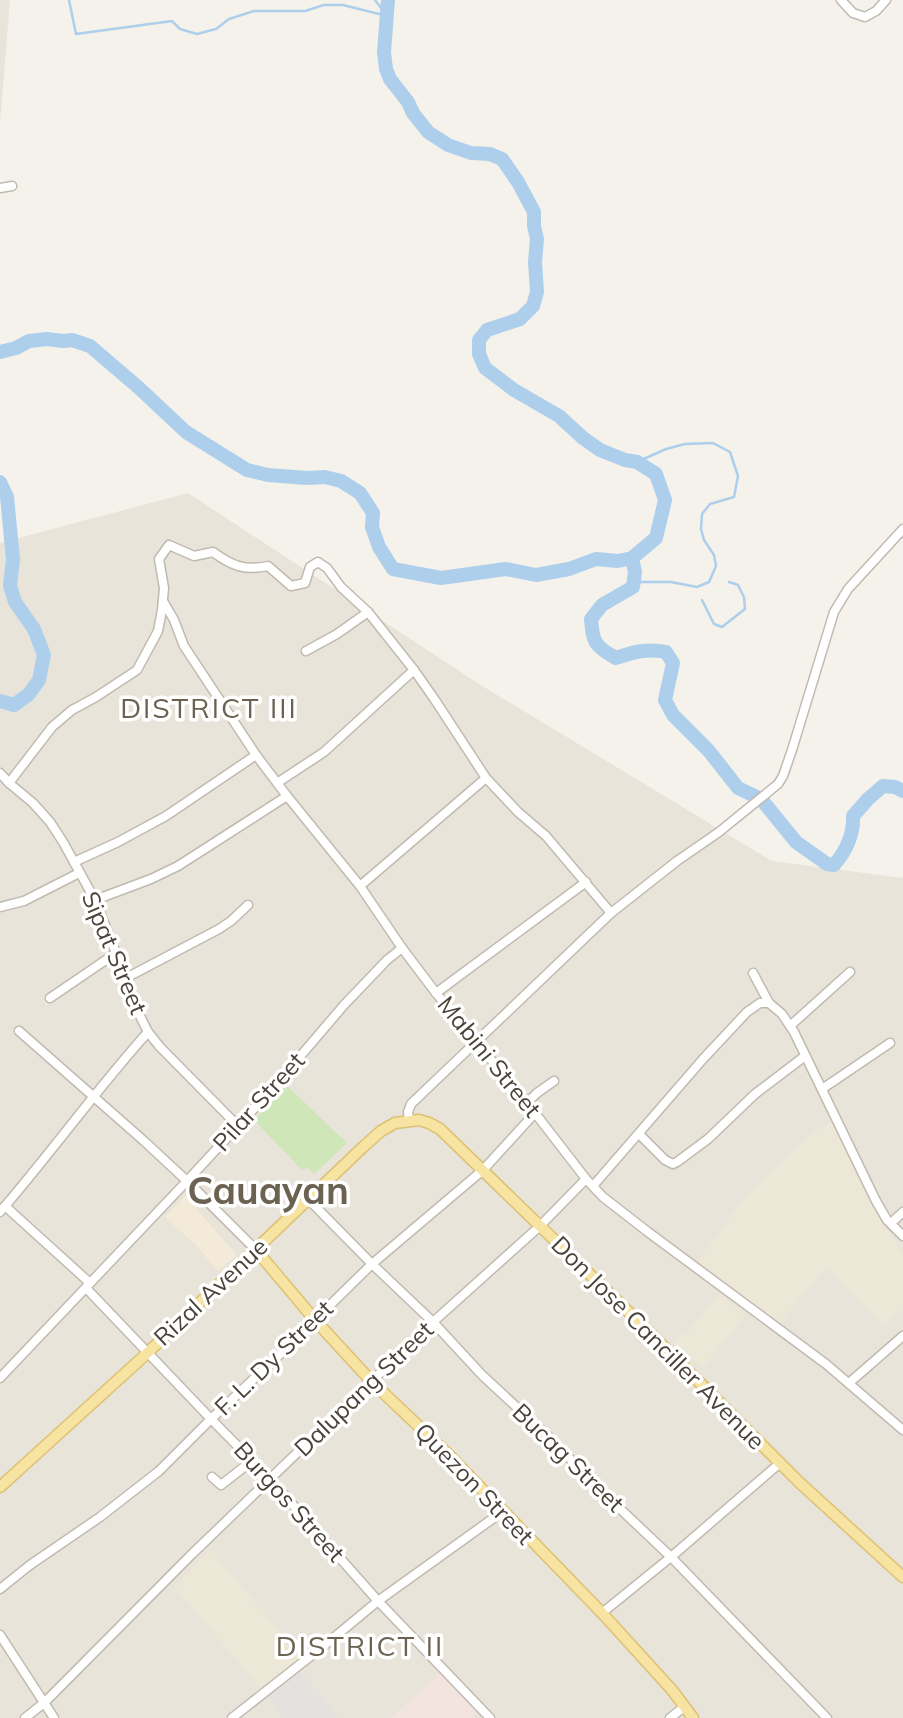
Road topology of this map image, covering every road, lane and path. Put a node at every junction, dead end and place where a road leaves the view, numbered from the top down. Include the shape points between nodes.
1 (841, 0) edge
2 (886, 0) edge
3 (12, 187) dead end
4 (0, 188) edge
5 (903, 529) edge
6 (163, 601) junction
7 (368, 612) junction
8 (306, 651) dead end
9 (414, 670) junction
10 (256, 755) junction
11 (0, 773) edge
12 (486, 778) junction
13 (9, 783) junction
14 (277, 783) junction
15 (287, 796) junction
16 (74, 862) junction
17 (79, 873) junction
18 (586, 882) junction
19 (360, 886) junction
20 (95, 900) junction
21 (248, 905) dead end
22 (0, 907) edge
23 (611, 914) junction
24 (402, 948) junction
25 (117, 953) junction
26 (850, 972) dead end
27 (753, 973) dead end
28 (126, 978) junction
29 (436, 993) junction
30 (51, 998) dead end
31 (769, 1003) junction
32 (790, 1026) junction
33 (19, 1031) dead end
34 (148, 1032) junction
35 (476, 1041) junction
36 (890, 1043) dead end
37 (805, 1056) junction
38 (554, 1081) dead end
39 (822, 1089) junction
40 (93, 1097) junction
41 (527, 1103) junction
42 (535, 1113) junction
43 (409, 1120) junction
44 (238, 1126) junction
45 (639, 1134) junction
46 (483, 1170) junction
47 (586, 1179) junction
48 (187, 1181) junction
49 (593, 1186) junction
50 (308, 1199) junction
51 (2, 1209) edge
52 (903, 1212) edge
53 (891, 1223) junction
54 (540, 1226) junction
55 (903, 1236) edge
56 (256, 1250) junction
57 (372, 1264) junction
58 (88, 1285) junction
59 (314, 1320) junction
60 (433, 1322) junction
61 (903, 1336) edge
62 (147, 1352) junction
63 (0, 1378) edge
64 (372, 1382) junction
65 (849, 1383) junction
66 (211, 1419) junction
67 (903, 1430) edge
68 (253, 1460) junction
69 (780, 1463) junction
70 (212, 1477) dead end
71 (271, 1479) junction
72 (0, 1487) edge
73 (502, 1512) junction
74 (671, 1557) junction
75 (903, 1577) edge
76 (0, 1589) edge
77 (378, 1601) junction
78 (602, 1613) junction
79 (0, 1635) edge
80 (44, 1703) junction
81 (684, 1707) junction
82 (25, 1718) edge
83 (54, 1718) edge
84 (232, 1718) edge
85 (490, 1718) edge
86 (670, 1718) edge
87 (693, 1718) edge
88 (827, 1718) edge

1 - 2 street via 864,17
3 - 4 street
5 - 23 street via 848,589 834,612 778,783
6 - 7 street via 159,559 169,545 194,556 213,552 229,564 254,569 268,566 291,586 305,583 310,567 318,562
6 - 10 street, Mabini Street via 184,646
6 - 13 street via 158,631 137,670 52,727
7 - 8 street
7 - 9 street
9 - 12 street
9 - 14 street via 324,752
10 - 14 street, Mabini Street
10 - 16 street via 153,823
11 - 13 street, Sipat Street
12 - 18 street
12 - 19 street
13 - 16 street, Sipat Street via 50,822
14 - 15 street, Mabini Street
15 - 19 street, Mabini Street
15 - 20 street via 178,866
16 - 17 street, Sipat Street
17 - 20 street, Sipat Street
17 - 22 street via 24,901
18 - 23 street
18 - 29 street
19 - 24 street, Mabini Street
20 - 25 street, Sipat Street
21 - 28 street via 219,929
23 - 35 street
24 - 29 street, Mabini Street
24 - 44 street, Pilar Street via 344,1005
25 - 28 street, Sipat Street
25 - 30 street
26 - 32 street
27 - 31 street
28 - 34 street, Sipat Street
29 - 35 street, Mabini Street
31 - 32 street
31 - 45 street via 747,1012
32 - 37 street
33 - 40 street
34 - 40 street
34 - 44 street, Sipat Street
35 - 41 street, Mabini Street
35 - 43 street via 411,1104
36 - 39 street
37 - 39 street
37 - 45 street via 673,1164
38 - 41 street
39 - 53 street
40 - 48 street
40 - 51 street
41 - 42 street, Mabini Street
42 - 46 street, F. L. Dy Street
42 - 47 street, Mabini Street
43 - 46 main road, Don Jose Canciller Avenue via 440,1129
43 - 50 main road, Rizal Avenue via 381,1131
44 - 48 street, Pilar Street
45 - 49 street
46 - 54 main road, Don Jose Canciller Avenue
46 - 57 street, F. L. Dy Street
47 - 49 street, Mabini Street
47 - 54 street, Dalupang Street
48 - 56 street
48 - 58 street, Pilar Street
49 - 65 street, Mabini Street
50 - 56 main road, Rizal Avenue
50 - 57 street, Bucag Street
51 - 58 street, Burgos Street
52 - 53 street
53 - 55 street
54 - 60 street, Dalupang Street
54 - 69 main road, Don Jose Canciller Avenue
56 - 59 main road, Quezon Street
56 - 62 main road, Rizal Avenue
57 - 59 street, F. L. Dy Street
57 - 60 street, Bucag Street
58 - 62 street, Burgos Street
58 - 63 street, Pilar Street
59 - 64 main road, Quezon Street
59 - 66 street, F. L. Dy Street
60 - 64 street, Dalupang Street
60 - 74 street, Bucag Street
61 - 65 street
62 - 66 street, Burgos Street
62 - 72 main road, Rizal Avenue
64 - 71 street, Dalupang Street
64 - 73 main road, Quezon Street
65 - 67 street, Mabini Street
66 - 68 street, Burgos Street
66 - 76 street, F. L. Dy Street via 149,1479
68 - 70 street via 221,1485
68 - 71 street, Burgos Street
69 - 74 street
69 - 75 main road, Don Jose Canciller Avenue
71 - 77 street, Burgos Street
71 - 80 street, Dalupang Street
73 - 77 street
73 - 78 main road, Quezon Street
74 - 78 street
74 - 88 street, Bucag Street
77 - 84 street
77 - 85 street, Burgos Street
78 - 81 main road, Quezon Street
79 - 80 street
80 - 82 street, Dalupang Street
80 - 83 street
81 - 86 street
81 - 87 main road, Quezon Street

